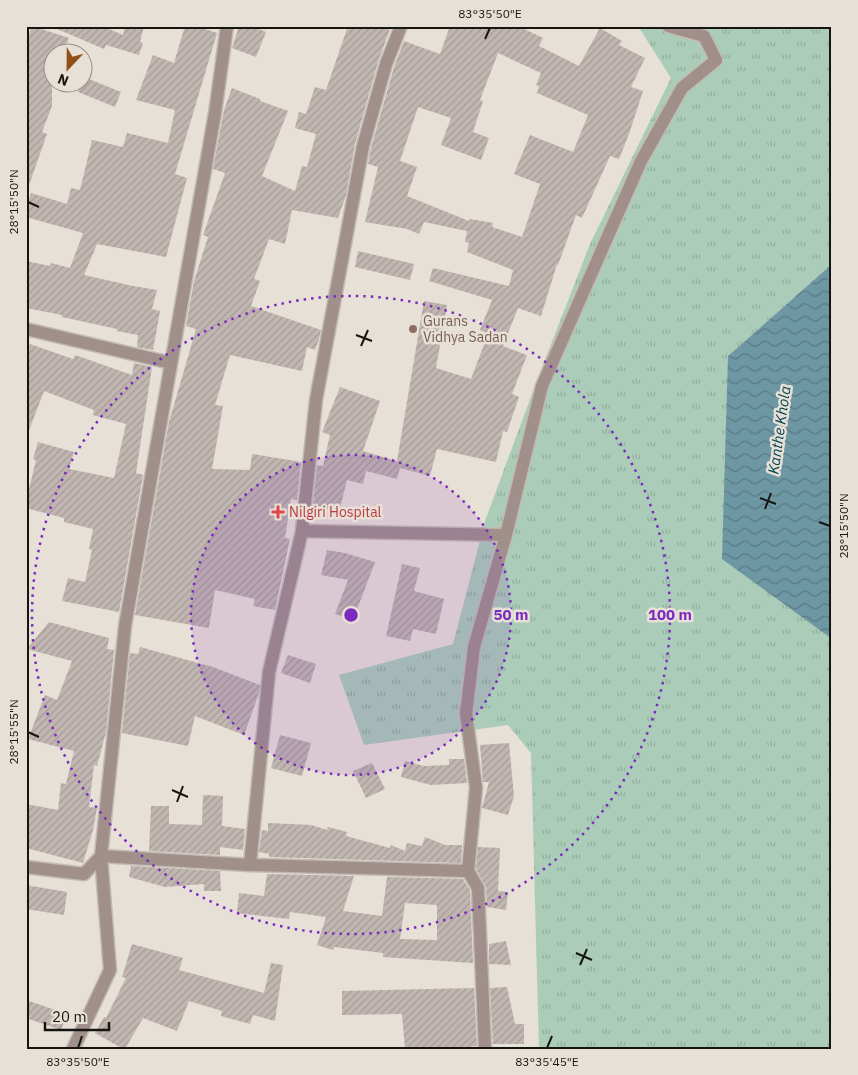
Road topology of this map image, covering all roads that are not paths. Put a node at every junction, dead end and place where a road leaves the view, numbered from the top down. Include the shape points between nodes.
1 (227, 26) edge
2 (402, 26) edge
3 (668, 26) edge
4 (26, 330) edge
5 (171, 363) junction
6 (302, 531) junction
7 (506, 535) junction
8 (101, 856) junction
9 (250, 865) junction
10 (26, 867) edge
11 (468, 871) junction
12 (73, 1049) edge
13 (485, 1049) edge

1 - 5 street
2 - 6 street via 386,64 363,146 316,400
3 - 7 street via 704,36 716,60 682,88 641,161 542,386
4 - 5 street
5 - 8 street via 125,626
6 - 7 street
6 - 9 street via 269,672
7 - 11 street via 474,647 466,714 476,788
8 - 9 street
8 - 10 street via 84,874
8 - 12 street via 110,970
9 - 11 street
11 - 13 street via 478,888

